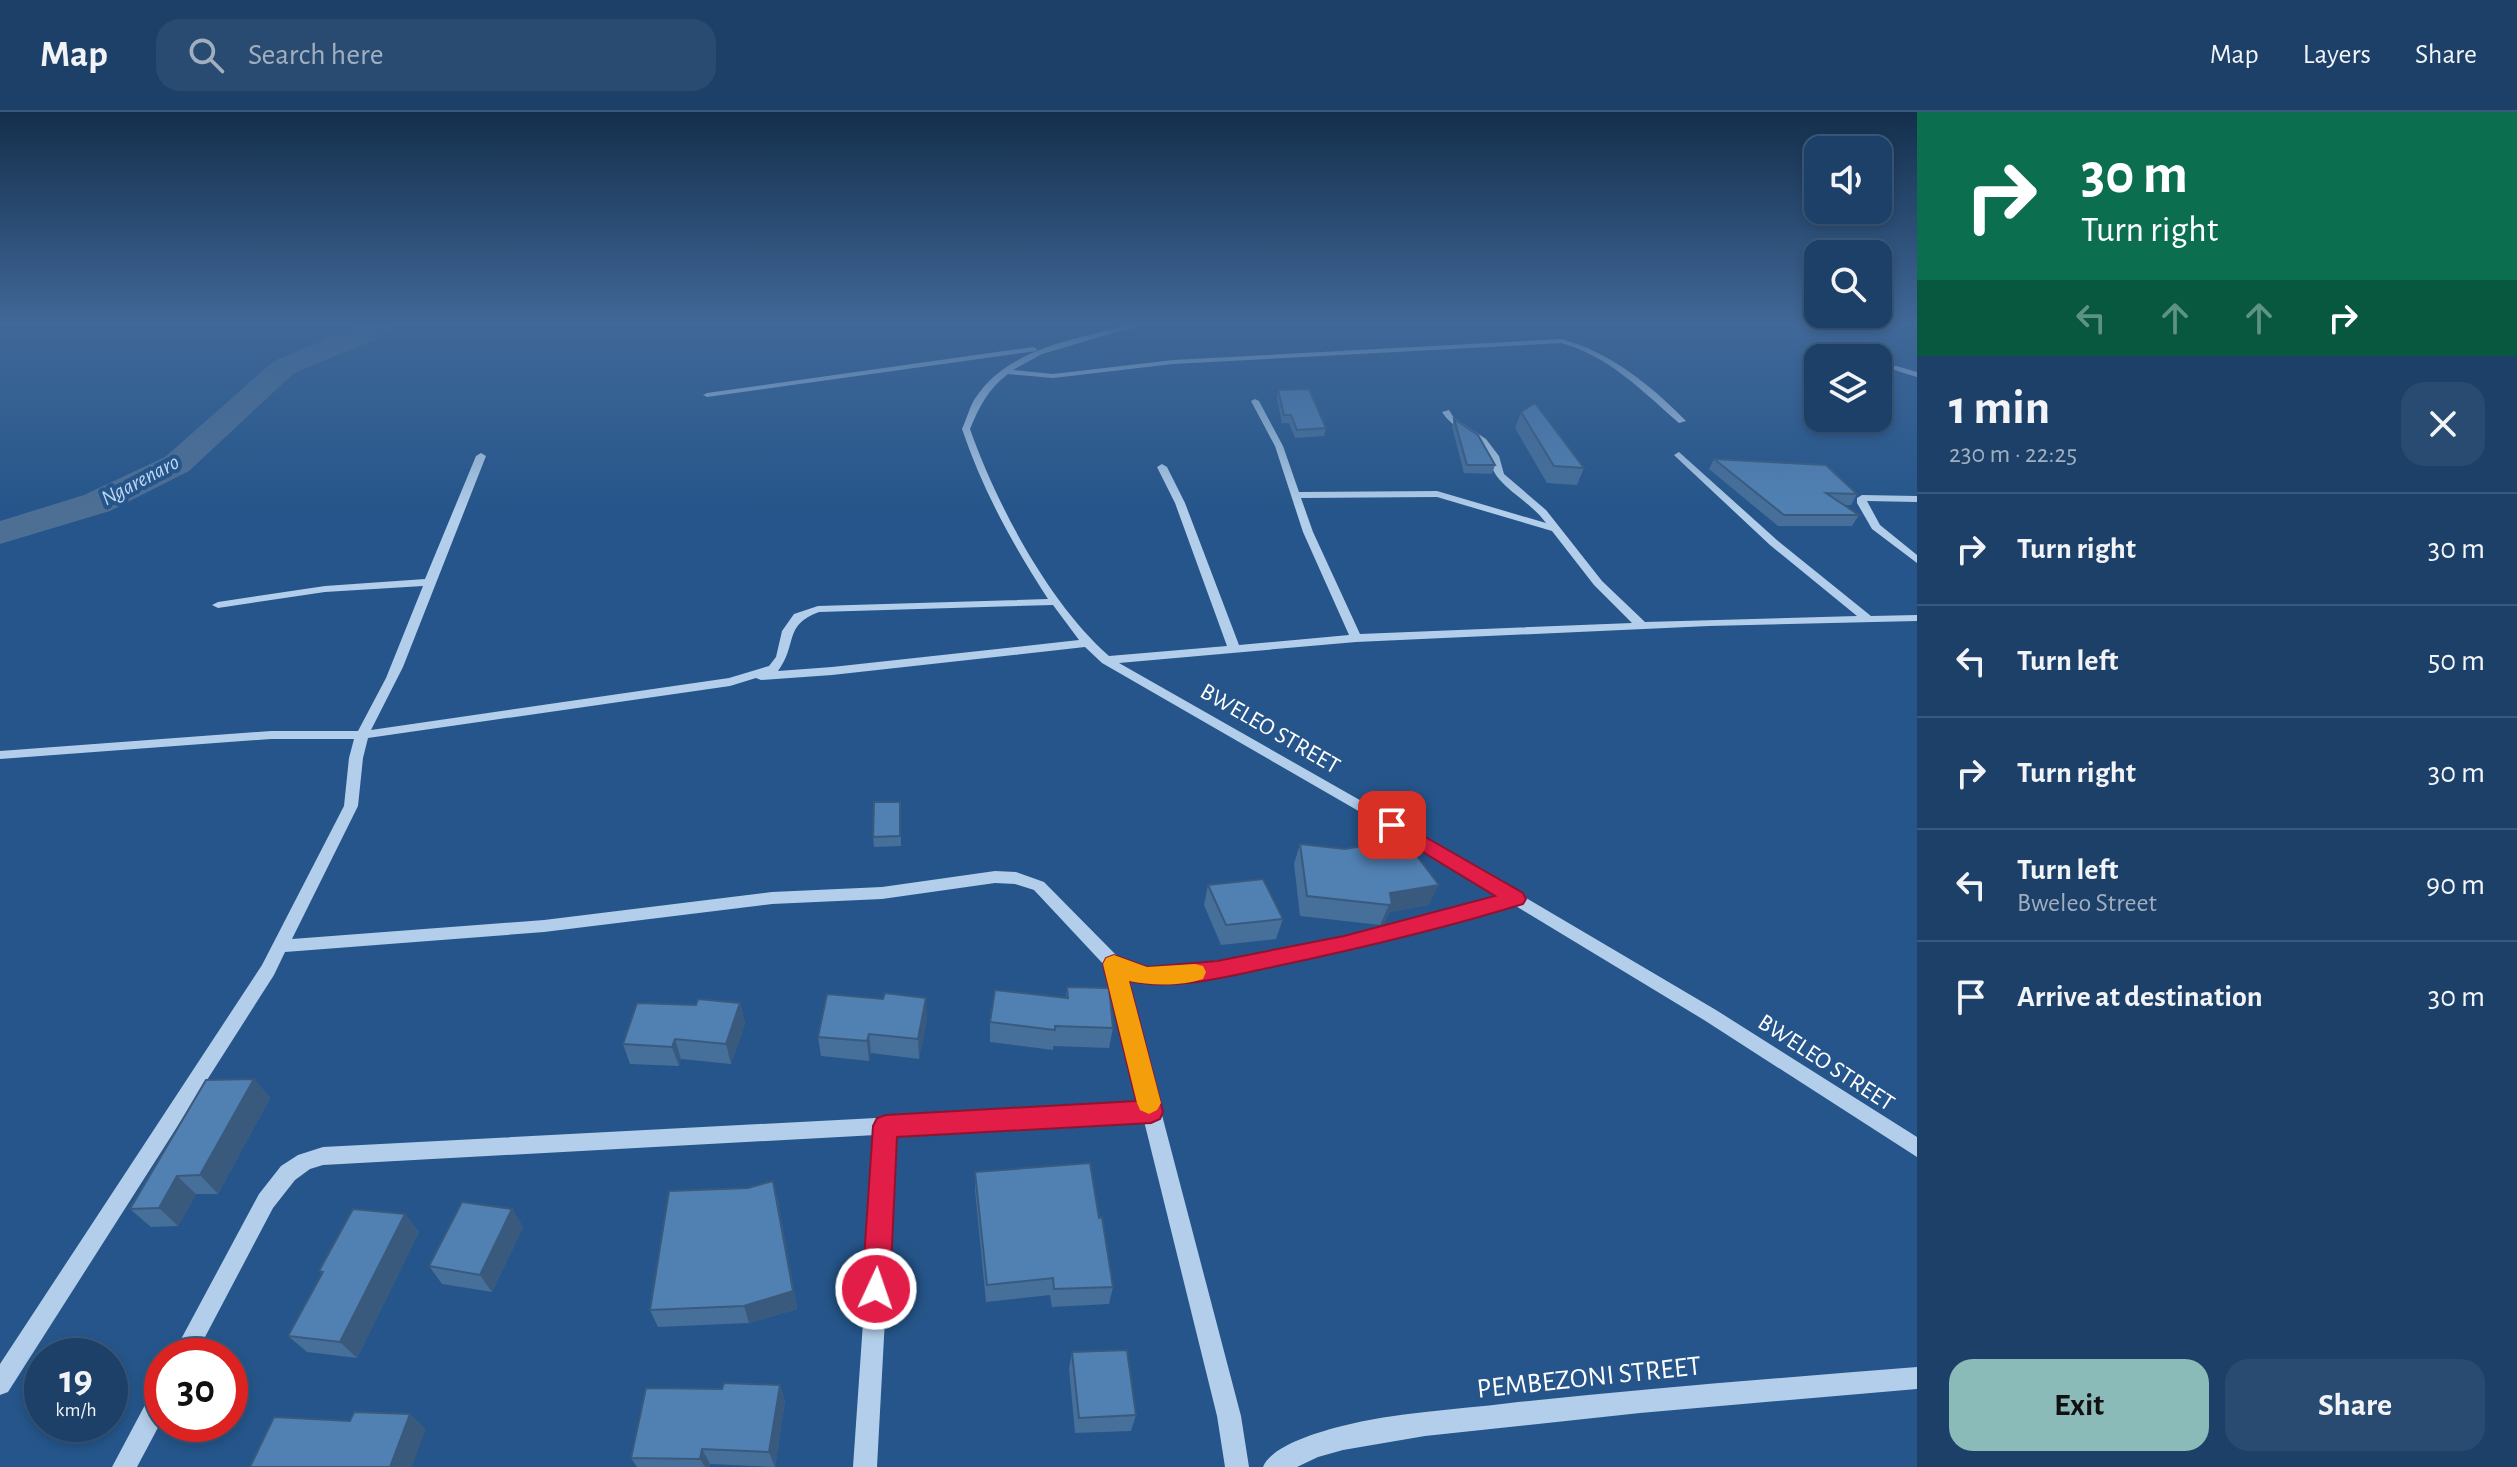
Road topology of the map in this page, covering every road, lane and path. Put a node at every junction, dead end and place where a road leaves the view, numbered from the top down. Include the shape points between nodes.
1 (777, 385) edge
2 (990, 385) edge
3 (1640, 385) edge
4 (707, 395) dead end
5 (1255, 401) dead end
6 (1446, 412) dead end
7 (1682, 421) dead end
8 (1679, 455) dead end
9 (481, 456) dead end
10 (1162, 467) dead end
11 (1295, 495) junction
12 (1917, 499) edge
13 (1554, 528) junction
14 (1917, 560) edge
15 (428, 582) junction
16 (1055, 602) junction
17 (218, 605) dead end
18 (1917, 618) edge
19 (1869, 620) junction
20 (1642, 626) junction
21 (1356, 638) junction
22 (1086, 643) junction
23 (1234, 648) junction
24 (1106, 660) junction
25 (756, 676) junction
26 (363, 735) junction
27 (0, 755) edge
28 (1515, 899) junction
29 (280, 946) junction
30 (1114, 964) junction
31 (1151, 1112) junction
32 (886, 1126) junction
33 (1917, 1148) edge
34 (193, 1338) edge
35 (1917, 1378) edge
36 (0, 1384) edge
37 (144, 1430) edge
38 (124, 1467) edge
39 (865, 1467) edge
40 (1237, 1467) edge
41 (1275, 1467) edge

1 - 4 street
2 - 16 street, BWELEO STREET via 976,399 966,429 1006,526
3 - 7 street
5 - 11 street via 1279,446
6 - 13 street via 1483,441 1500,475
8 - 19 street
9 - 15 street
10 - 23 street
11 - 13 street via 1437,494
11 - 21 street
12 - 14 street via 1862,498 1876,527
13 - 20 street via 1598,583
15 - 17 street via 325,589
15 - 26 street via 396,671
16 - 22 street, BWELEO STREET
16 - 25 street via 818,609 798,616 782,657 773,669
18 - 19 street
19 - 20 street
20 - 21 street
21 - 23 street
22 - 24 street, BWELEO STREET
22 - 25 street
23 - 24 street
24 - 28 street, BWELEO STREET
25 - 26 street
26 - 27 street via 271,735
26 - 29 street via 351,806
28 - 30 street via 1344,944 1217,970 1147,976
28 - 33 street, BWELEO STREET via 1710,1015
29 - 30 street via 544,926 995,877 1039,886
29 - 36 street
30 - 31 street
31 - 32 street
31 - 40 street via 1229,1416
32 - 34 street via 367,1152 305,1161 266,1201
32 - 39 street
35 - 41 street, PEMBEZONI STREET via 1390,1429 1315,1446
37 - 38 street

